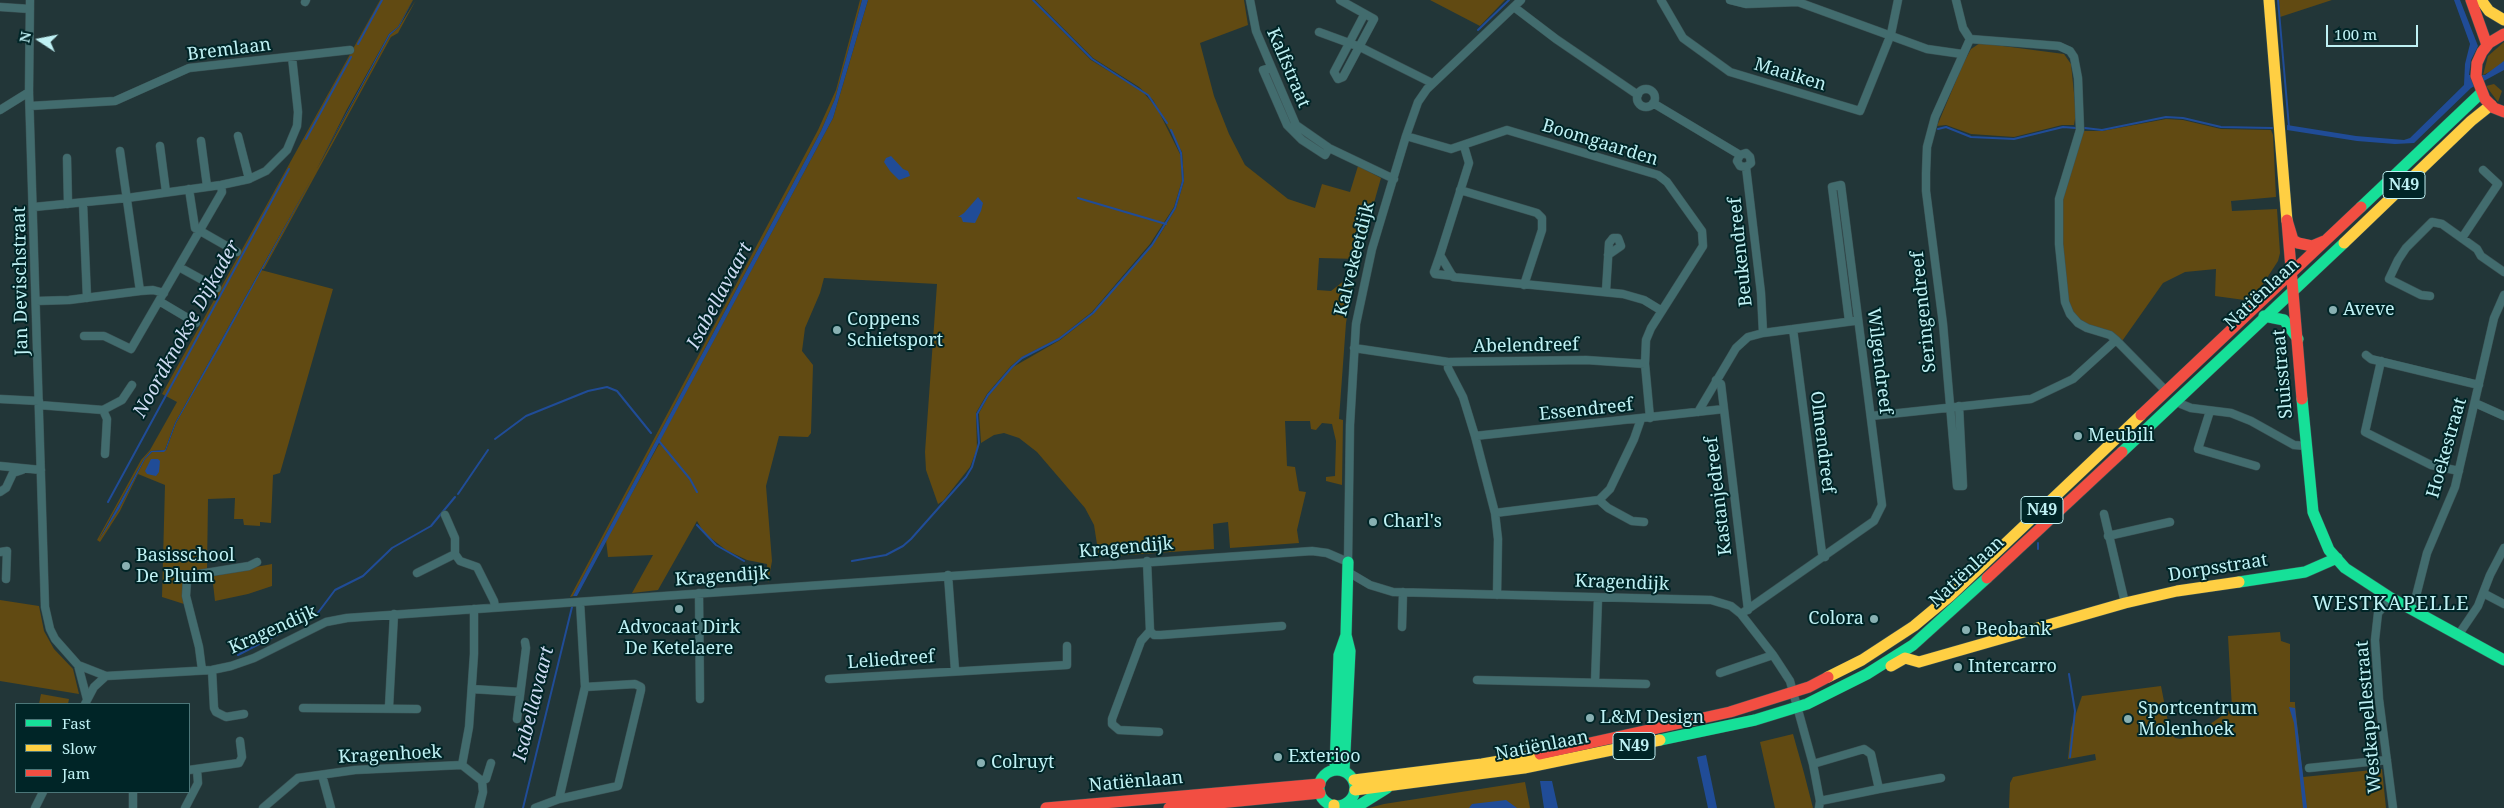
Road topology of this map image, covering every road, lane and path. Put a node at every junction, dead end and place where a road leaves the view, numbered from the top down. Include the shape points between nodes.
1 (30, 0) edge
2 (1250, 0) edge
3 (1340, 0) edge
4 (1521, 0) edge
5 (1661, 0) edge
6 (1730, 0) edge
7 (1898, 0) edge
8 (1956, 0) edge
9 (2269, 0) edge
10 (2471, 0) edge
11 (2479, 0) edge
12 (0, 7) edge
13 (1514, 7) junction
14 (30, 9) junction
15 (1364, 14) junction
16 (2504, 20) edge
17 (1319, 32) dead end
18 (1890, 34) junction
19 (2503, 35) edge
20 (1970, 39) junction
21 (1348, 44) junction
22 (2487, 45) junction
23 (1360, 47) junction
24 (350, 50) dead end
25 (1962, 54) junction
26 (292, 57) junction
27 (1432, 83) junction
28 (2480, 91) junction
29 (29, 92) junction
30 (1638, 95) junction
31 (1654, 103) junction
32 (30, 106) junction
33 (2496, 108) edge
34 (0, 110) edge
35 (238, 136) dead end
36 (1406, 136) junction
37 (201, 141) dead end
38 (160, 146) dead end
39 (1464, 146) junction
40 (120, 151) dead end
41 (67, 158) dead end
42 (2482, 170) dead end
43 (249, 179) junction
44 (1394, 179) junction
45 (221, 185) junction
46 (207, 186) junction
47 (189, 189) junction
48 (1460, 190) junction
49 (166, 192) junction
50 (127, 198) junction
51 (83, 203) junction
52 (68, 204) junction
53 (34, 207) junction
54 (2288, 220) junction
55 (199, 231) junction
56 (2462, 238) junction
57 (2327, 240) junction
58 (237, 252) dead end
59 (1440, 255) junction
60 (1608, 255) dead end
61 (179, 267) junction
62 (2292, 272) junction
63 (2504, 272) edge
64 (1453, 276) junction
65 (1524, 285) junction
66 (217, 288) dead end
67 (2293, 289) junction
68 (140, 290) junction
69 (1606, 292) junction
70 (164, 293) junction
71 (2504, 294) edge
72 (2430, 296) dead end
73 (87, 298) junction
74 (159, 301) junction
75 (36, 302) junction
76 (1662, 311) junction
77 (2264, 316) junction
78 (1849, 321) junction
79 (1858, 321) junction
80 (196, 323) dead end
81 (1793, 329) junction
82 (1763, 333) junction
83 (84, 336) dead end
84 (2298, 339) junction
85 (2116, 340) junction
86 (1354, 348) junction
87 (2366, 355) dead end
88 (2380, 361) junction
89 (1448, 362) junction
90 (1645, 364) junction
91 (1716, 380) junction
92 (132, 385) dead end
93 (2479, 385) junction
94 (2167, 392) junction
95 (0, 399) edge
96 (2177, 399) junction
97 (39, 403) junction
98 (2475, 403) junction
99 (1959, 406) junction
100 (1948, 408) junction
101 (1724, 409) junction
102 (102, 410) junction
103 (2210, 411) junction
104 (1698, 412) junction
105 (1871, 416) junction
106 (2504, 416) edge
107 (1650, 418) junction
108 (1641, 419) junction
109 (1476, 436) junction
110 (2306, 446) junction
111 (105, 454) dead end
112 (0, 466) edge
113 (2256, 466) dead end
114 (22, 470) junction
115 (41, 470) junction
116 (2459, 471) junction
117 (0, 492) edge
118 (1599, 500) junction
119 (1495, 513) junction
120 (2104, 514) dead end
121 (444, 515) dead end
122 (1644, 522) dead end
123 (2170, 522) dead end
124 (2108, 536) junction
125 (2504, 548) edge
126 (0, 552) edge
127 (455, 554) junction
128 (1825, 557) junction
129 (2337, 558) junction
130 (1147, 561) junction
131 (257, 562) dead end
132 (1348, 567) junction
133 (417, 573) dead end
134 (948, 575) junction
135 (6, 579) dead end
136 (1403, 592) junction
137 (2484, 593) junction
138 (699, 594) junction
139 (1497, 595) junction
140 (1598, 598) junction
141 (2392, 598) junction
142 (580, 602) junction
143 (2125, 603) junction
144 (2504, 604) edge
145 (495, 607) junction
146 (2413, 608) junction
147 (474, 609) junction
148 (1745, 612) junction
149 (394, 614) junction
150 (1282, 626) dead end
151 (1402, 627) dead end
152 (1150, 631) junction
153 (2459, 634) junction
154 (525, 642) dead end
155 (1913, 645) junction
156 (1067, 646) dead end
157 (1773, 655) junction
158 (1914, 659) junction
159 (2504, 660) edge
160 (78, 666) junction
161 (202, 670) junction
162 (212, 670) junction
163 (955, 670) junction
164 (1720, 674) dead end
165 (1868, 674) junction
166 (106, 676) junction
167 (829, 679) dead end
168 (1477, 680) dead end
169 (1595, 683) junction
170 (1646, 684) dead end
171 (585, 687) junction
172 (472, 689) junction
173 (520, 692) junction
174 (1792, 693) junction
175 (700, 699) dead end
176 (86, 701) edge
177 (389, 707) junction
178 (303, 708) dead end
179 (1797, 708) junction
180 (418, 709) dead end
181 (244, 714) dead end
182 (517, 719) dead end
183 (1159, 732) dead end
184 (240, 741) dead end
185 (2387, 760) junction
186 (491, 763) dead end
187 (1813, 764) junction
188 (462, 765) junction
189 (2309, 768) dead end
190 (193, 770) edge
191 (1339, 770) junction
192 (322, 775) junction
193 (1941, 778) dead end
194 (482, 781) junction
195 (1355, 785) junction
196 (193, 786) edge
197 (1393, 786) junction
198 (1320, 788) junction
199 (1878, 788) junction
200 (42, 793) edge
201 (133, 793) edge
202 (558, 799) junction
203 (1822, 806) edge
204 (1334, 807) edge
205 (35, 808) edge
206 (133, 808) edge
207 (185, 808) edge
208 (263, 808) edge
209 (331, 808) edge
210 (479, 808) edge
211 (535, 808) edge
212 (1046, 808) edge
213 (1168, 808) edge
214 (1355, 808) edge
215 (2393, 808) edge

1 - 14 street, Jan Devischstraat
2 - 44 street, Kalfstraat via 1253,22 1271,68 1262,70 1286,126 1325,155 1330,148
3 - 15 street
4 - 13 street, Kalvekeetdijk
5 - 18 street, Maaiken via 1683,38 1730,72 1860,111
6 - 18 street via 1746,4 1798,2
7 - 18 street
8 - 20 street via 1963,28
9 - 54 main road, Sluisstraat
10 - 22 main road
11 - 16 main road
11 - 19 main road via 2487,22
12 - 14 street
13 - 27 street, Kalvekeetdijk
13 - 30 street, Beukendreef
14 - 29 street, Jan Devischstraat
15 - 21 street
15 - 23 street via 1374,18
17 - 21 street
18 - 25 street via 1927,49
19 - 22 main road
20 - 25 street, Seringendreef
20 - 85 street via 2059,46 2070,51 2076,62 2080,130 2059,200 2065,302 2078,323
21 - 23 street
21 - 23 street via 1334,72 1338,79 1343,77
22 - 28 main road, N49 via 2479,57 2476,74
23 - 27 street
24 - 26 street, Bremlaan
25 - 100 street, Seringendreef via 1931,131 1926,173 1943,324
26 - 32 street, Bremlaan via 189,68 115,101
26 - 43 street via 298,112 293,138 274,166
27 - 36 street, Kalvekeetdijk via 1422,96
28 - 33 main road, N49
28 - 57 main road, Natiënlaan / N49
29 - 32 street, Jan Devischstraat
29 - 34 street
30 - 31 street, Beukendreef via 1640,104 1650,106
30 - 31 street, Beukendreef via 1643,90 1650,90 1655,96
31 - 82 street, Beukendreef via 1740,155 1750,157 1751,163 1746,167
32 - 53 street, Jan Devischstraat
33 - 67 main road, Natiënlaan / N49 via 2470,121
35 - 43 street
36 - 39 street, Boomgaarden via 1451,149
36 - 44 street, Kalvekeetdijk
37 - 46 street
38 - 49 street
39 - 48 street via 1469,163
39 - 76 street, Boomgaarden via 1507,130 1658,175 1667,182 1702,231 1703,246
40 - 50 street
41 - 52 street
42 - 56 street via 2498,184
43 - 45 street
44 - 86 street, Kalvekeetdijk via 1365,274
45 - 46 street
45 - 55 street via 222,192
46 - 47 street
47 - 49 street
47 - 55 street via 195,228
48 - 59 street
48 - 65 street via 1537,213 1542,218 1542,230
49 - 50 street
50 - 51 street
50 - 68 street
51 - 52 street
51 - 73 street
52 - 53 street
53 - 75 street, Jan Devischstraat
54 - 57 main road via 2293,240 2298,243 2312,246
54 - 62 main road, Sluisstraat
55 - 58 street
55 - 61 street
56 - 63 street
56 - 72 street via 2442,224 2432,222 2398,260 2390,275 2392,282
57 - 62 main road, Natiënlaan / N49
59 - 64 street
59 - 64 street via 1434,272
60 - 69 street
61 - 66 street
61 - 70 street
62 - 67 main road, Sluisstraat
62 - 94 main road, Natiënlaan / N49
64 - 65 street
65 - 69 street
67 - 77 main road, Natiënlaan / N49
67 - 84 main road, Sluisstraat
68 - 70 street
68 - 73 street
69 - 76 street via 1634,296
70 - 74 street
71 - 93 street, Hoekestraat via 2494,318
73 - 75 street
74 - 80 street
74 - 83 street via 131,349 104,336
75 - 97 street, Jan Devischstraat
76 - 90 street, Boomgaarden via 1646,340
77 - 84 main road via 2284,320
77 - 96 main road, Natiënlaan / N49
78 - 79 street
78 - 79 street, Wilgendreef via 1832,187 1841,185
78 - 81 street
79 - 105 street, Wilgendreef
81 - 82 street
81 - 128 street, Olmendreef
82 - 91 street via 1740,343
84 - 110 main road, Sluisstraat
85 - 94 street
85 - 99 street via 2073,379 2044,395
86 - 89 street, Abelendreef
86 - 132 street, Kalvekeetdijk
87 - 88 street
88 - 93 street
88 - 116 street via 2365,432 2431,465
89 - 90 street, Abelendreef via 1586,360
89 - 109 street
90 - 107 street
91 - 101 street, Kastanjedreef via 1721,384
91 - 104 street
92 - 102 street via 122,400
93 - 98 street, Hoekestraat
94 - 174 main road, Natiënlaan / N49 via 1914,626 1862,660
95 - 97 street
96 - 103 street via 2191,408
96 - 155 main road, Natiënlaan / N49
97 - 102 street
97 - 115 street, Jan Devischstraat
98 - 106 street
98 - 116 street, Hoekestraat
99 - 100 street
99 - 100 street, Seringendreef via 1963,486 1957,486
100 - 105 street
101 - 104 street, Essendreef
101 - 148 street, Kastanjedreef
102 - 111 street via 107,419
103 - 110 street via 2231,413 2294,445
103 - 113 street via 2198,449
104 - 107 street, Essendreef
105 - 128 street, Wilgendreef via 1882,505 1874,521
107 - 108 street, Essendreef
108 - 109 street, Essendreef
108 - 118 street via 1610,488
109 - 119 street
110 - 129 main road, Sluisstraat via 2313,512 2320,534
112 - 114 street
114 - 115 street
114 - 117 street via 12,473 6,488
115 - 160 street, Jan Devischstraat via 47,619 59,645
116 - 146 street, Hoekestraat via 2427,553
118 - 119 street
118 - 122 street via 1632,520
119 - 139 street
120 - 124 street
121 - 127 street via 455,538
123 - 124 street
124 - 143 street
125 - 137 street
126 - 135 street via 7,550
127 - 133 street
127 - 145 street via 460,561 477,567
128 - 148 street, Wilgendreef
129 - 141 main road via 2345,568
129 - 143 main road, Dorpsstraat via 2305,572 2177,591
130 - 132 street, Kragendijk via 1312,551 1327,553
130 - 134 street, Kragendijk
130 - 152 street
131 - 161 street via 187,579 186,596
132 - 136 street, Kragendijk via 1370,585
132 - 191 main road, Kalvekeetdijk via 1346,635 1339,655
134 - 138 street, Kragendijk
134 - 163 street, Leliedreef
136 - 139 street, Kragendijk
136 - 151 street
137 - 144 street
137 - 153 street
138 - 142 street, Kragendijk
138 - 175 street
139 - 140 street, Kragendijk
140 - 148 street, Kragendijk via 1718,601
140 - 169 street
141 - 146 main road
141 - 185 street, Westkapellestraat via 2378,614 2375,640
142 - 145 street, Kragendijk
142 - 171 street
143 - 158 main road, Dorpsstraat via 1919,662
145 - 147 street, Kragendijk
146 - 153 main road
147 - 149 street, Kragendijk
147 - 172 street, Kragenhoek
148 - 157 street, Kragendijk
149 - 162 street, Kragendijk via 326,622 243,663
149 - 177 street
150 - 152 street via 1161,635
152 - 183 street via 1141,641 1112,724 1119,730
153 - 159 main road
154 - 173 street
155 - 158 main road
155 - 165 main road, Natiënlaan / N49
156 - 163 street, Leliedreef via 1068,664
157 - 164 street
157 - 174 street, Kragendijk via 1786,673
158 - 165 main road, Dorpsstraat via 1905,658 1877,674
160 - 166 street, Kragendijk
160 - 176 street, Jan Devischstraat
161 - 162 street, Kragendijk
161 - 166 street, Kragendijk
162 - 181 street via 216,712 226,717
163 - 167 street, Leliedreef
165 - 179 main road, Natiënlaan / N49
166 - 176 street
168 - 169 street
169 - 170 street
171 - 202 street
171 - 202 street via 635,684 641,690 618,786
172 - 173 street
172 - 188 street, Kragenhoek
173 - 182 street
174 - 179 street, Kragendijk
174 - 195 main road, Natiënlaan / N49 via 1730,712 1558,751
177 - 178 street
177 - 180 street
179 - 187 street, Kragendijk
179 - 197 main road, Natiënlaan / N49 via 1746,722 1524,768
184 - 190 street via 242,757 239,763
185 - 189 street
185 - 215 street, Westkapellestraat
186 - 194 street via 486,779
187 - 199 street via 1864,749 1871,754
187 - 203 street, Kragendijk
188 - 192 street, Kragenhoek via 355,770
188 - 194 street
190 - 196 street
191 - 195 main road
191 - 198 main road via 1323,776
192 - 208 street, Kragenhoek via 294,780
192 - 209 street
193 - 199 street
194 - 210 street
195 - 197 main road, Natiënlaan / N49
195 - 204 main road via 1348,802
196 - 207 street
197 - 214 main road via 1373,794
198 - 204 main road via 1327,802
198 - 212 main road, Natiënlaan
198 - 213 main road, Natiënlaan
199 - 203 street
200 - 205 street
201 - 206 street
202 - 211 street

